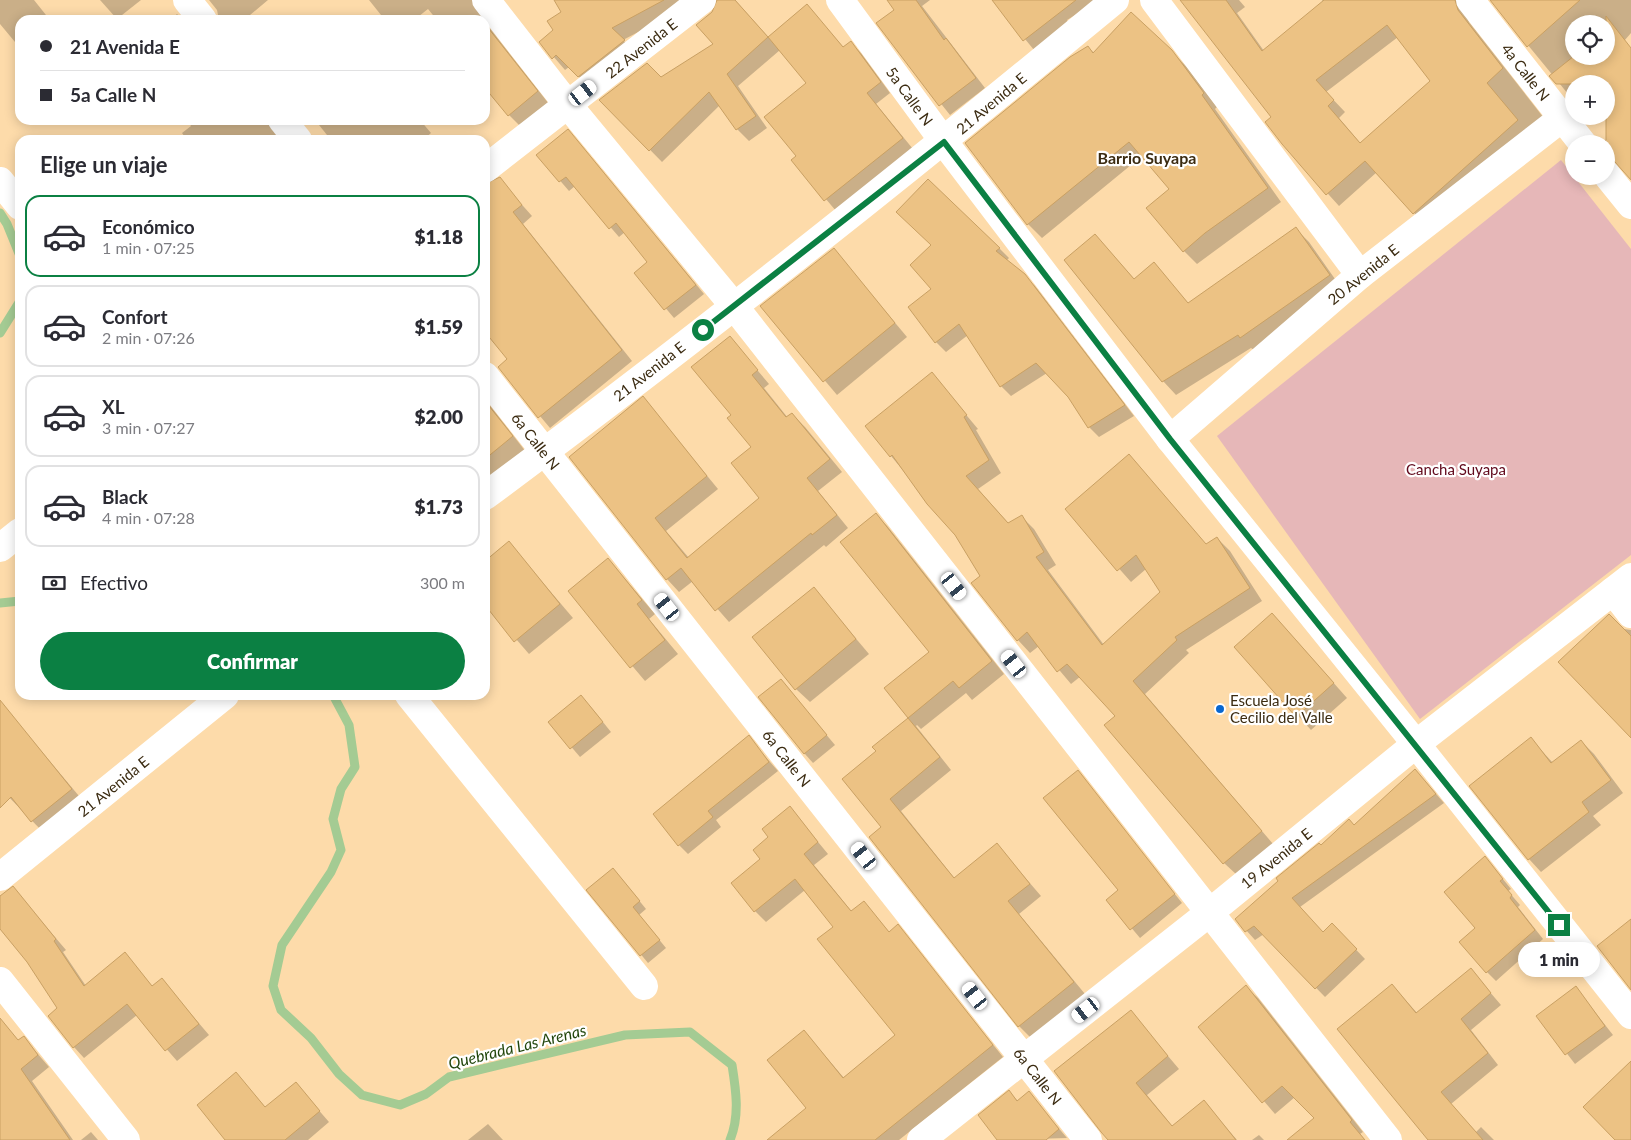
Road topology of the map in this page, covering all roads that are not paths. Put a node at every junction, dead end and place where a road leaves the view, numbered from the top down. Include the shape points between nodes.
1 (188, 0) edge
2 (486, 0) edge
3 (702, 0) edge
4 (840, 0) edge
5 (1115, 0) edge
6 (1154, 0) edge
7 (1470, 0) edge
8 (199, 15) edge
9 (568, 105) junction
10 (1562, 118) junction
11 (286, 125) edge
12 (294, 135) edge
13 (1576, 135) edge
14 (944, 142) junction
15 (490, 165) edge
16 (0, 181) edge
17 (1615, 185) edge
18 (15, 200) edge
19 (1631, 206) edge
20 (1360, 275) junction
21 (734, 306) junction
22 (490, 382) edge
23 (1170, 439) junction
24 (544, 452) junction
25 (490, 492) edge
26 (15, 536) edge
27 (0, 548) edge
28 (1622, 584) edge
29 (1631, 614) edge
30 (220, 700) edge
31 (413, 700) edge
32 (1416, 744) junction
33 (0, 877) edge
34 (1209, 913) junction
35 (0, 981) edge
36 (644, 986) dead end
37 (1631, 1015) edge
38 (1024, 1058) junction
39 (126, 1140) edge
40 (921, 1140) edge
41 (1088, 1140) edge
42 (1388, 1140) edge

1 - 8 street
2 - 9 street
3 - 9 street, 22 Avenida E
4 - 14 street, 5a Calle N
5 - 14 street, 21 Avenida E
6 - 20 street
7 - 10 street, 4a Calle N
9 - 15 street, 22 Avenida E
9 - 21 street
10 - 13 street, 4a Calle N
10 - 20 street, 20 Avenida E
11 - 12 street
14 - 21 street, 21 Avenida E
14 - 23 street, 5a Calle N
16 - 18 street
17 - 19 street
20 - 23 street, 20 Avenida E
21 - 24 street, 21 Avenida E
21 - 34 street
22 - 24 street, 6a Calle N
23 - 32 street, 5a Calle N
24 - 25 street, 21 Avenida E
24 - 38 street, 6a Calle N
26 - 27 street
28 - 29 street
28 - 32 street, 19 Avenida E
30 - 33 street, 21 Avenida E
31 - 36 street
32 - 34 street, 19 Avenida E
32 - 37 street, 5a Calle N
34 - 38 street, 19 Avenida E
34 - 42 street
35 - 39 street
38 - 40 street, 19 Avenida E
38 - 41 street, 6a Calle N

